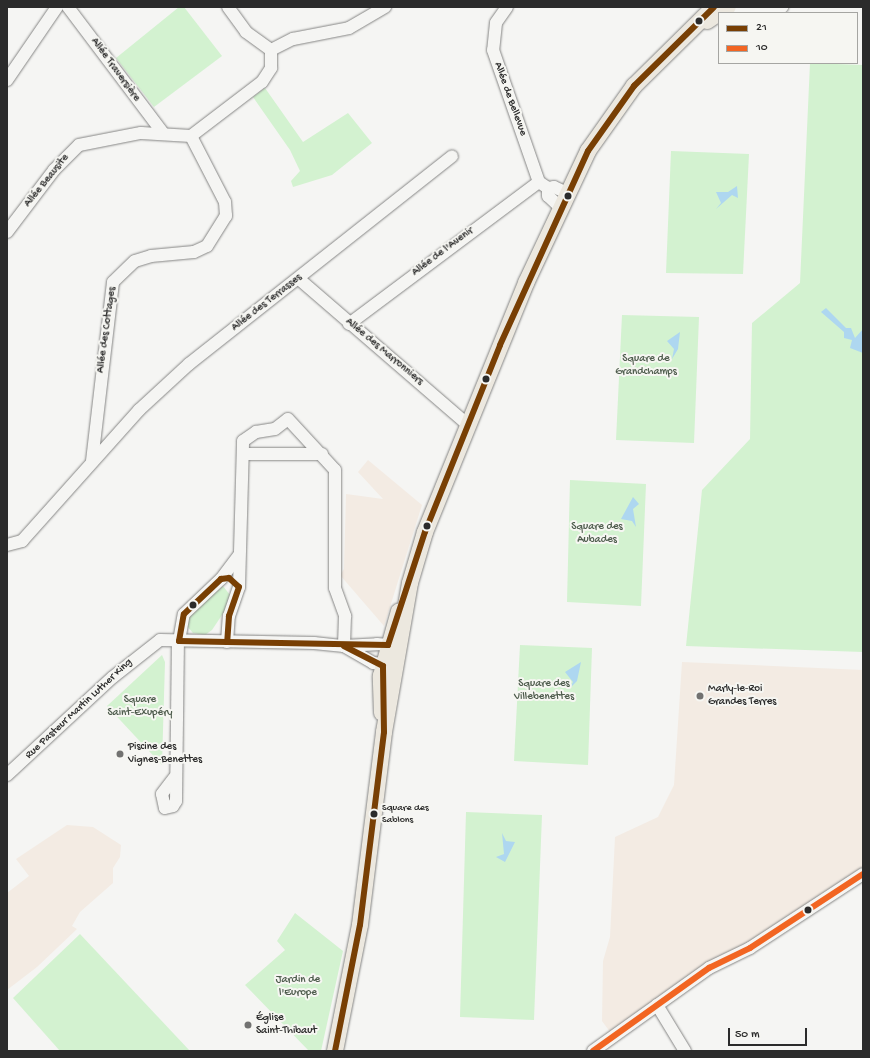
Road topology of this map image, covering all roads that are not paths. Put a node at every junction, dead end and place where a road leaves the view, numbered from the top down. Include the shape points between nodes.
1 (57, 7) edge
2 (68, 7) edge
3 (228, 7) edge
4 (385, 7) edge
5 (507, 7) edge
6 (714, 7) edge
7 (736, 7) edge
8 (782, 7) edge
9 (749, 12) edge
10 (760, 12) edge
11 (718, 14) edge
12 (681, 39) junction
13 (271, 50) junction
14 (7, 80) edge
15 (163, 133) junction
16 (191, 136) junction
17 (452, 156) dead end
18 (543, 185) junction
19 (564, 200) junction
20 (7, 232) edge
21 (299, 279) junction
22 (349, 324) junction
23 (468, 425) junction
24 (243, 454) junction
25 (322, 454) junction
26 (92, 461) junction
27 (7, 545) edge
28 (239, 555) junction
29 (221, 578) junction
30 (410, 583) junction
31 (239, 587) junction
32 (178, 641) junction
33 (227, 642) junction
34 (388, 645) junction
35 (344, 646) junction
36 (398, 658) junction
37 (383, 666) junction
38 (384, 732) junction
39 (7, 775) edge
40 (174, 778) dead end
41 (863, 874) edge
42 (657, 1005) junction
43 (335, 1051) edge
44 (593, 1051) edge
45 (685, 1051) edge

1 - 14 street
2 - 15 street, Allée Traversière
3 - 13 street via 246,32
4 - 13 street via 349,28 293,38
5 - 18 street, Allée de Bellevue via 496,23 492,50
6 - 12 main road
7 - 9 street
8 - 10 street
11 - 12 main road
12 - 19 main road via 616,108 601,128
13 - 16 street via 271,68 262,82
15 - 16 street, Allée Beausite
15 - 20 street, Allée Beausite via 102,138 79,145 54,170
16 - 26 street, Allée des Cottages via 226,202 226,216 207,246 194,252 134,262 113,282
17 - 21 street, Allée des Terrasses
18 - 19 street, Allée de Bellevue via 548,196
18 - 22 street, Allée de l'Avenir
19 - 23 main road
21 - 22 street, Allée des Marronniers
21 - 26 street, Allée des Terrasses via 189,364 139,410
22 - 23 street, Allée des Marronniers
23 - 30 main road via 425,532
24 - 25 street
24 - 25 street via 243,441 256,432 275,429 288,419
24 - 28 street
25 - 35 street via 335,470 335,588 342,609
26 - 27 street via 22,541
28 - 29 street
28 - 31 street
29 - 31 street via 229,578
29 - 32 street via 184,614
30 - 34 main road
30 - 36 main road
31 - 33 street via 228,622
32 - 33 street
32 - 39 street, Rue Pasteur Martin Luther King via 151,644
32 - 40 street
33 - 35 street
34 - 35 street
34 - 36 street
34 - 37 main road
35 - 37 street
36 - 37 street
36 - 38 main road
37 - 38 main road
38 - 43 main road via 360,925
41 - 42 street via 750,948 709,968
42 - 44 street
42 - 45 street

